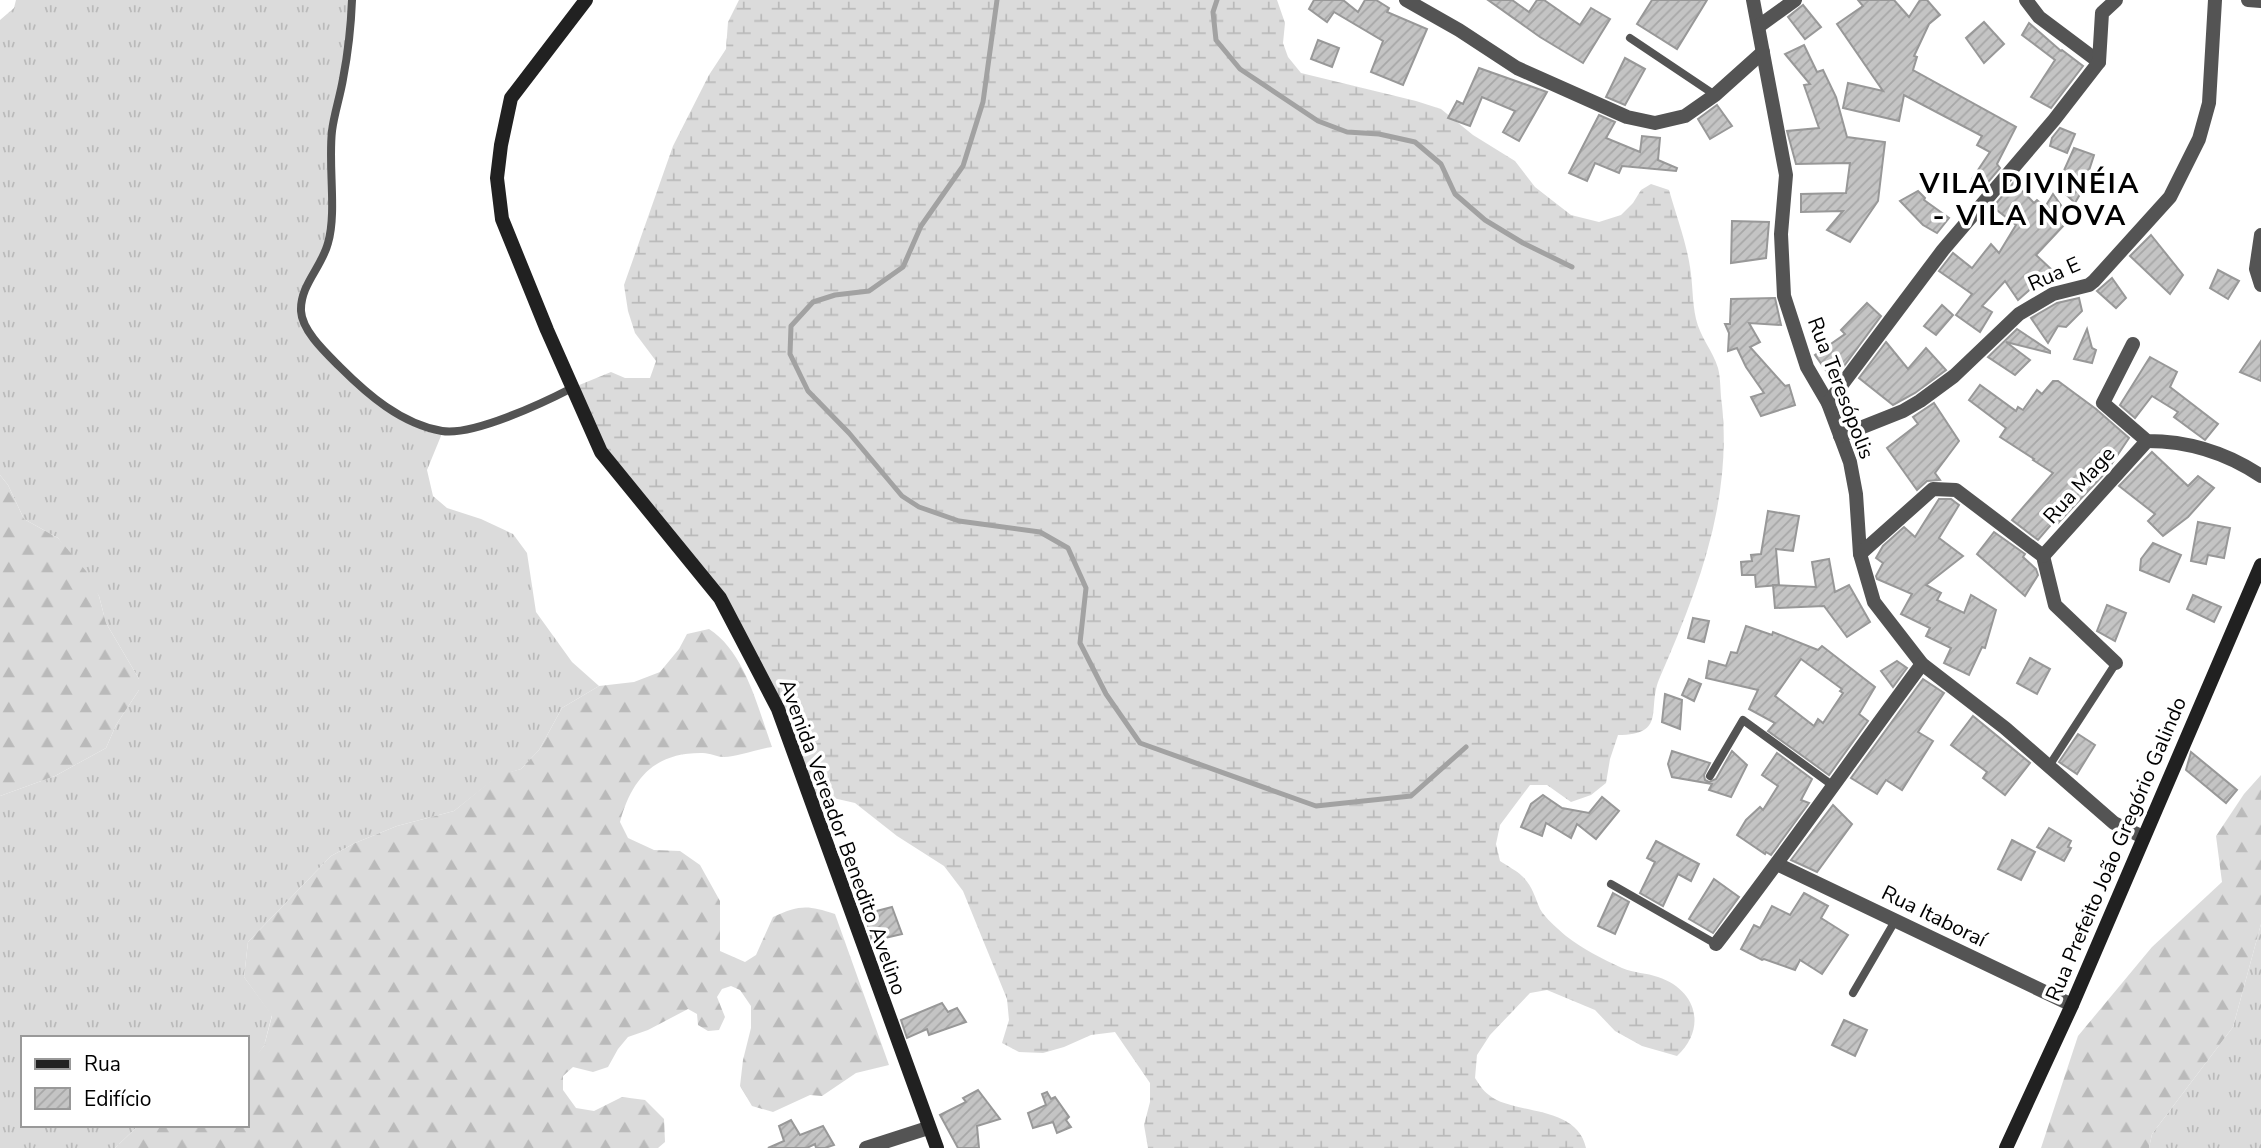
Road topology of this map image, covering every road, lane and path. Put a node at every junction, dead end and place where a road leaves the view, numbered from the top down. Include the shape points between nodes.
1 (352, 0) edge
2 (586, 0) edge
3 (1406, 0) edge
4 (1754, 0) edge
5 (1795, 0) edge
6 (2026, 0) edge
7 (2116, 0) edge
8 (2215, 0) edge
9 (2248, 0) edge
10 (2261, 1) edge
11 (1759, 26) junction
12 (1630, 38) dead end
13 (1763, 52) junction
14 (2099, 62) junction
15 (1715, 95) junction
16 (2261, 235) edge
17 (2261, 285) edge
18 (2133, 344) dead end
19 (572, 388) junction
20 (1828, 403) junction
21 (1840, 436) junction
22 (2147, 441) junction
23 (2261, 476) edge
24 (1860, 554) junction
25 (2043, 556) junction
26 (2261, 566) edge
27 (2116, 663) joint
28 (1922, 664) junction
29 (2049, 766) junction
30 (1710, 776) dead end
31 (1832, 785) junction
32 (2143, 837) junction
33 (1777, 864) junction
34 (1611, 884) dead end
35 (1895, 921) junction
36 (1716, 944) joint
37 (1853, 993) dead end
38 (2072, 1005) junction
39 (928, 1128) junction
40 (866, 1148) edge
41 (937, 1148) edge
42 (2006, 1148) edge

1 - 19 lane via 344,80 332,130 332,223 328,245 302,297 300,314 315,342 372,396 405,418 443,431 479,426
2 - 19 main road, Avenida Vereador Benedito Avelino via 511,98 497,177 502,219
3 - 15 street via 1517,68 1627,117 1655,123 1685,116
4 - 11 street, Rua Teresópolis
5 - 11 street
6 - 14 street via 2039,17
7 - 14 street via 2102,13
8 - 21 street, Rua E via 2208,103 2199,139 2171,197 2089,285 2053,294 2019,314 1954,376 1920,401
9 - 10 street
11 - 13 street, Rua Teresópolis
12 - 15 lane
13 - 15 street
13 - 20 street, Rua Teresópolis via 1786,175 1781,234 1784,296 1807,368
14 - 20 street via 1943,250
16 - 17 street via 2256,269
18 - 22 street via 2103,403
19 - 39 main road, Avenida Vereador Benedito Avelino via 601,452 720,598 778,709
20 - 21 street, Rua Teresópolis
21 - 24 street, Rua Teresópolis via 1856,494
22 - 23 street via 2205,449
22 - 25 street, Rua Mage
24 - 25 street via 1933,489 1955,489
24 - 28 street, Rua Teresópolis via 1874,602
25 - 27 street via 2055,605
26 - 32 main road, Rua Prefeito João Gregório Galindo
27 - 29 lane
28 - 29 street, Rua Teresópolis
28 - 31 street
29 - 32 street, Rua Teresópolis via 2114,824
30 - 31 lane via 1743,720
31 - 33 street
32 - 38 main road, Rua Prefeito João Gregório Galindo
33 - 35 street, Rua Itaboraí
33 - 36 street
34 - 36 lane
35 - 37 lane
35 - 38 street, Rua Itaboraí
38 - 42 main road, Rua Prefeito João Gregório Galindo
39 - 40 street
39 - 41 main road, Avenida Vereador Benedito Avelino

